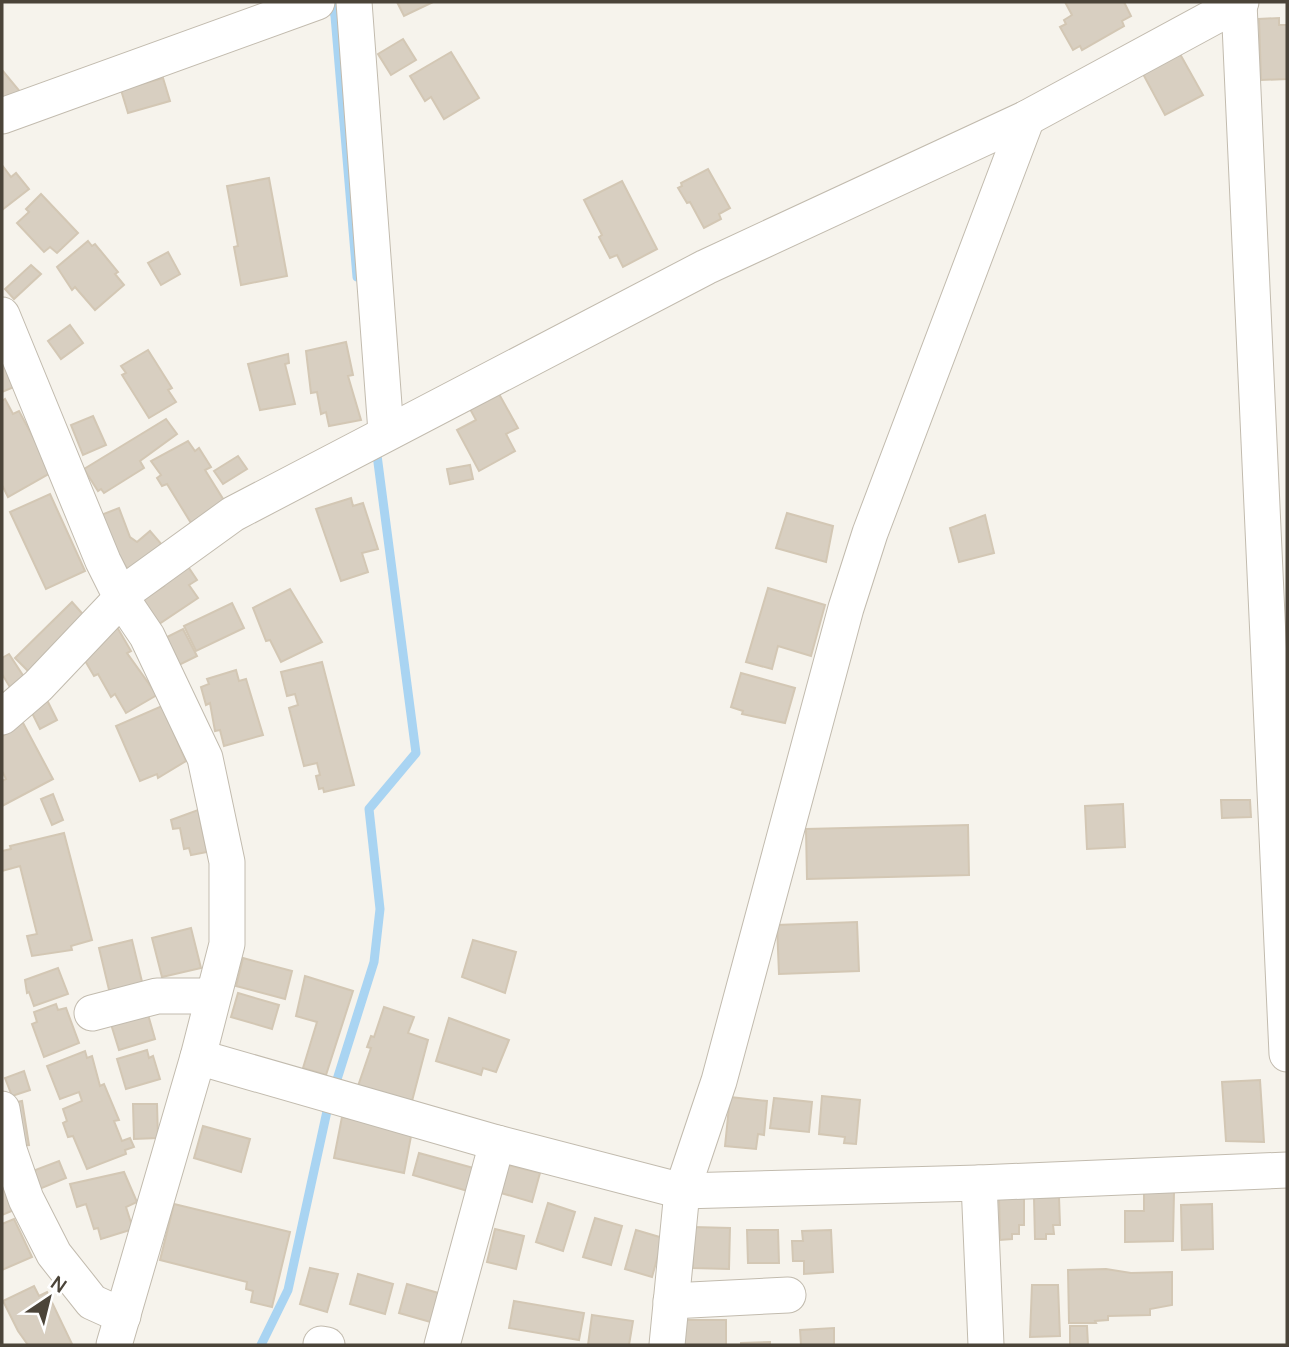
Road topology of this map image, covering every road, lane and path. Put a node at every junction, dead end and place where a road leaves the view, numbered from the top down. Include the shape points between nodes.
1 (316, 2) edge
2 (354, 2) edge
3 (1230, 4) edge
4 (2, 117) edge
5 (1027, 118) junction
6 (2, 315) edge
7 (386, 432) junction
8 (122, 599) junction
9 (1278, 644) edge
10 (2, 718) edge
11 (213, 996) junction
12 (92, 1013) dead end
13 (1287, 1054) edge
14 (198, 1057) junction
15 (3, 1121) edge
16 (497, 1143) junction
17 (1287, 1170) edge
18 (979, 1183) junction
19 (682, 1191) junction
20 (788, 1295) dead end
21 (671, 1301) junction
22 (118, 1330) edge
23 (442, 1345) edge
24 (667, 1345) edge
25 (986, 1345) edge

1 - 4 street
2 - 7 street
3 - 5 street
3 - 9 street
5 - 7 street via 706,267
5 - 19 street via 870,533 719,1081
6 - 8 street
7 - 8 street via 233,514
8 - 10 street
8 - 11 street via 146,636 205,758 227,863 227,944
9 - 13 street
11 - 12 street via 158,996
11 - 14 street
14 - 16 street
14 - 22 street
15 - 22 street via 26,1199 54,1254
16 - 19 street
16 - 23 street
17 - 18 street
18 - 19 street
18 - 25 street
19 - 21 street
20 - 21 street
21 - 24 street

